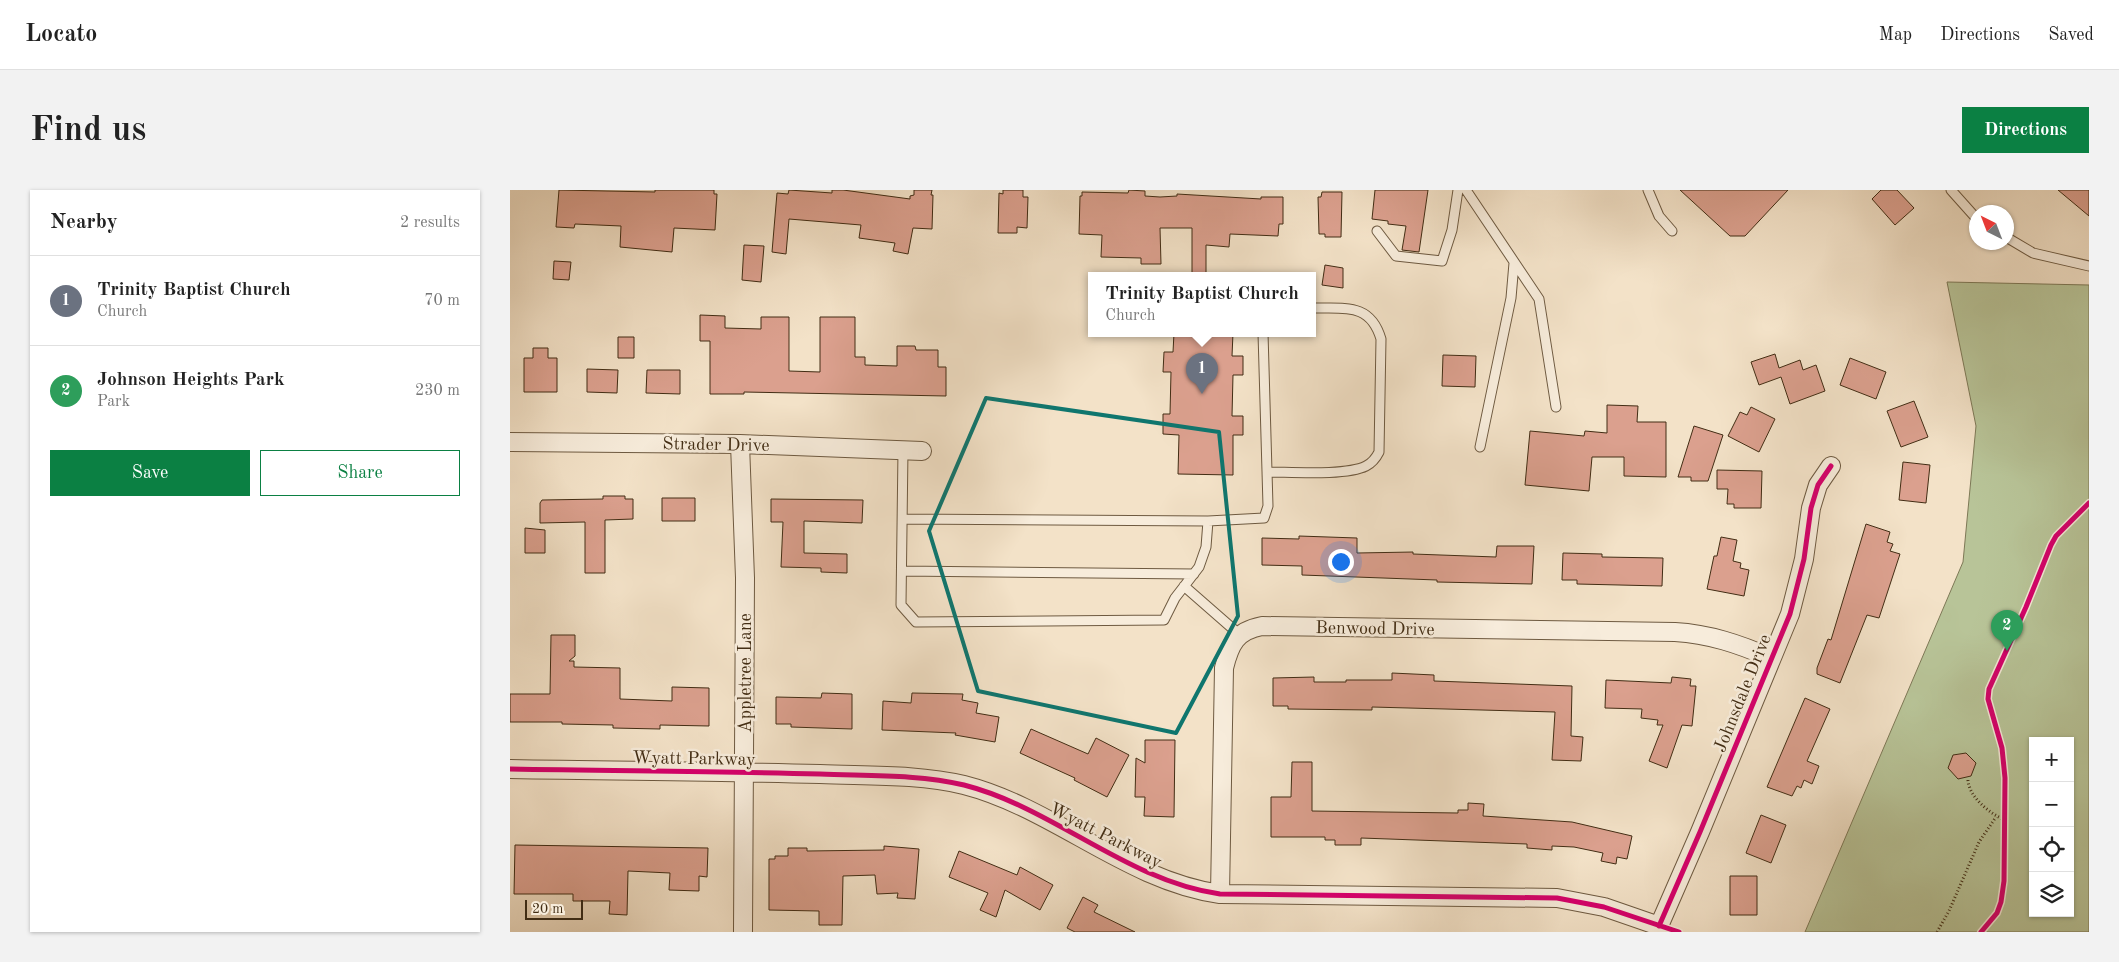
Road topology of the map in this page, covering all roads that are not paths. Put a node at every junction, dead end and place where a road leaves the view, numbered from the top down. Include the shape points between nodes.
1 (1458, 190) edge
2 (1466, 190) edge
3 (1648, 190) edge
4 (1951, 190) edge
5 (1969, 210) edge
6 (1378, 231) dead end
7 (1672, 231) dead end
8 (2014, 242) edge
9 (1514, 263) junction
10 (2089, 266) edge
11 (1316, 308) edge
12 (1263, 337) edge
13 (1556, 407) dead end
14 (510, 442) edge
15 (740, 444) junction
16 (1480, 448) dead end
17 (903, 450) junction
18 (922, 450) dead end
19 (1831, 466) dead end
20 (1267, 472) junction
21 (903, 519) junction
22 (1208, 521) junction
23 (902, 571) junction
24 (1194, 574) junction
25 (1184, 586) junction
26 (1240, 635) junction
27 (1771, 658) junction
28 (510, 769) edge
29 (745, 772) junction
30 (1220, 894) junction
31 (1660, 926) joint
32 (743, 932) edge

1 - 6 lane via 1452,230 1442,261 1396,256
2 - 9 lane
3 - 7 lane via 1659,216
4 - 5 lane
8 - 10 lane via 2033,253
9 - 13 lane via 1539,299
9 - 16 lane via 1511,298
11 - 20 lane via 1358,310 1377,325 1381,339 1379,452 1365,466 1347,471
12 - 20 lane
14 - 15 street, Strader Drive
15 - 17 street, Strader Drive
15 - 29 street, Appletree Lane via 745,578
17 - 18 street, Strader Drive
17 - 21 lane
19 - 27 street, Johnsdale Drive via 1818,485 1813,501 1800,582
20 - 22 lane via 1268,506 1264,518
21 - 22 lane
21 - 23 lane
22 - 24 lane via 1206,547
23 - 24 lane
23 - 25 lane via 901,605 916,622 1164,620
24 - 25 lane
25 - 26 lane
26 - 27 street, Benwood Drive via 1250,628 1262,626 1675,632 1720,638
26 - 30 street via 1233,642 1224,668
27 - 31 street, Johnsdale Drive
28 - 29 street, Wyatt Parkway
29 - 30 street, Wyatt Parkway via 892,777 962,785 1007,800 1147,872 1196,891
29 - 32 street, Appletree Lane
30 - 31 street, Wyatt Parkway via 1557,898 1604,907

